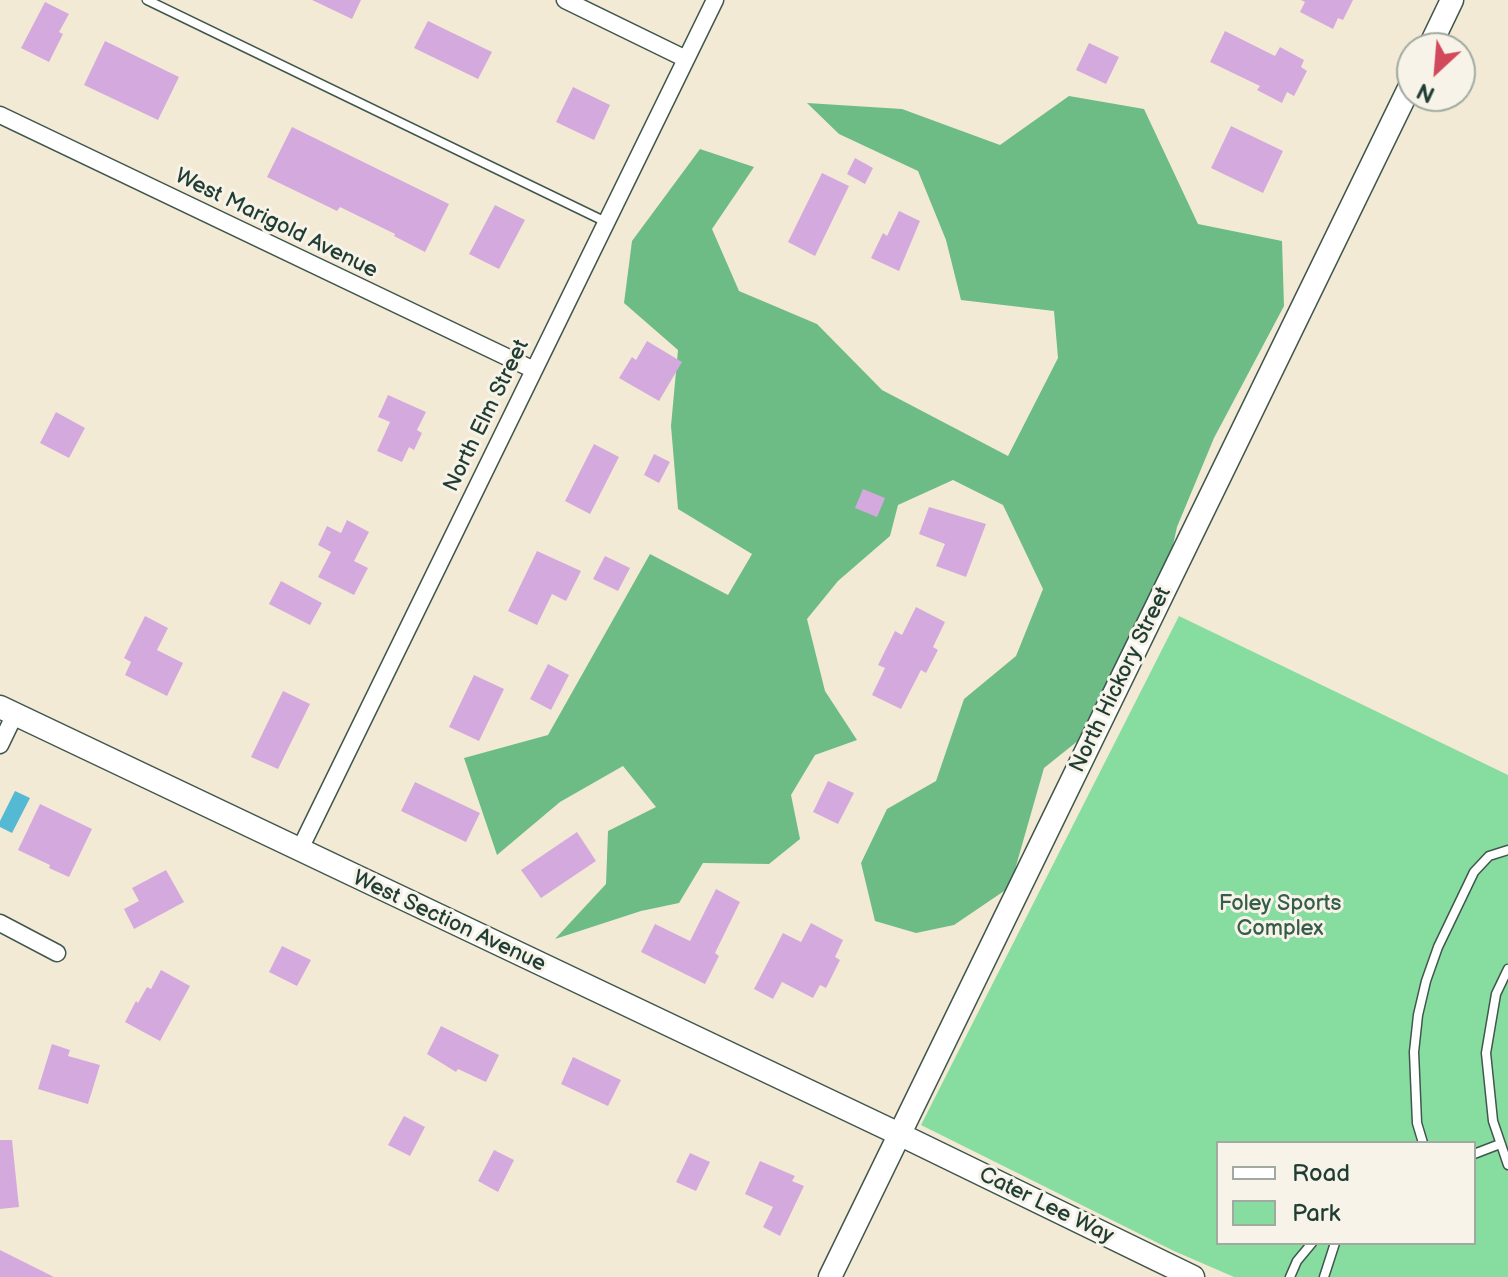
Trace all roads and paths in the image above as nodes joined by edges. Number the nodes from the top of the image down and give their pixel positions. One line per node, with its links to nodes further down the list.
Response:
1 (147, 0): 9 (lane)
2 (565, 0): 6 (street)
3 (715, 0): 6 (street, North Elm Street)
4 (1452, 0): 5 (street)
5 (1437, 32)
6 (686, 59): 9 (street, North Elm Street)
7 (1397, 112): 18 (street, North Hickory Street)
8 (0, 115): 10 (street, West Marigold Avenue)
9 (606, 222): 10 (street, North Elm Street)
10 (534, 370): 14 (street, North Elm Street)
11 (8, 711): 12 (street); 14 (street, West Section Avenue)
12 (0, 745)
13 (1508, 850): 19 (lane)
14 (299, 851): 18 (street, West Section Avenue)
15 (0, 923): 16 (street)
16 (57, 953)
17 (1508, 969): 20 (lane)
18 (899, 1134): 25 (street, North Hickory Street); 26 (street, Cater Lee Way)
19 (1422, 1141)
20 (1500, 1144): 21 (lane); 22 (lane)
21 (1476, 1153)
22 (1508, 1165)
23 (1310, 1245): 27 (lane)
24 (1334, 1245): 28 (lane)
25 (830, 1277)
26 (1193, 1277)
27 (1290, 1277)
28 (1324, 1277)

